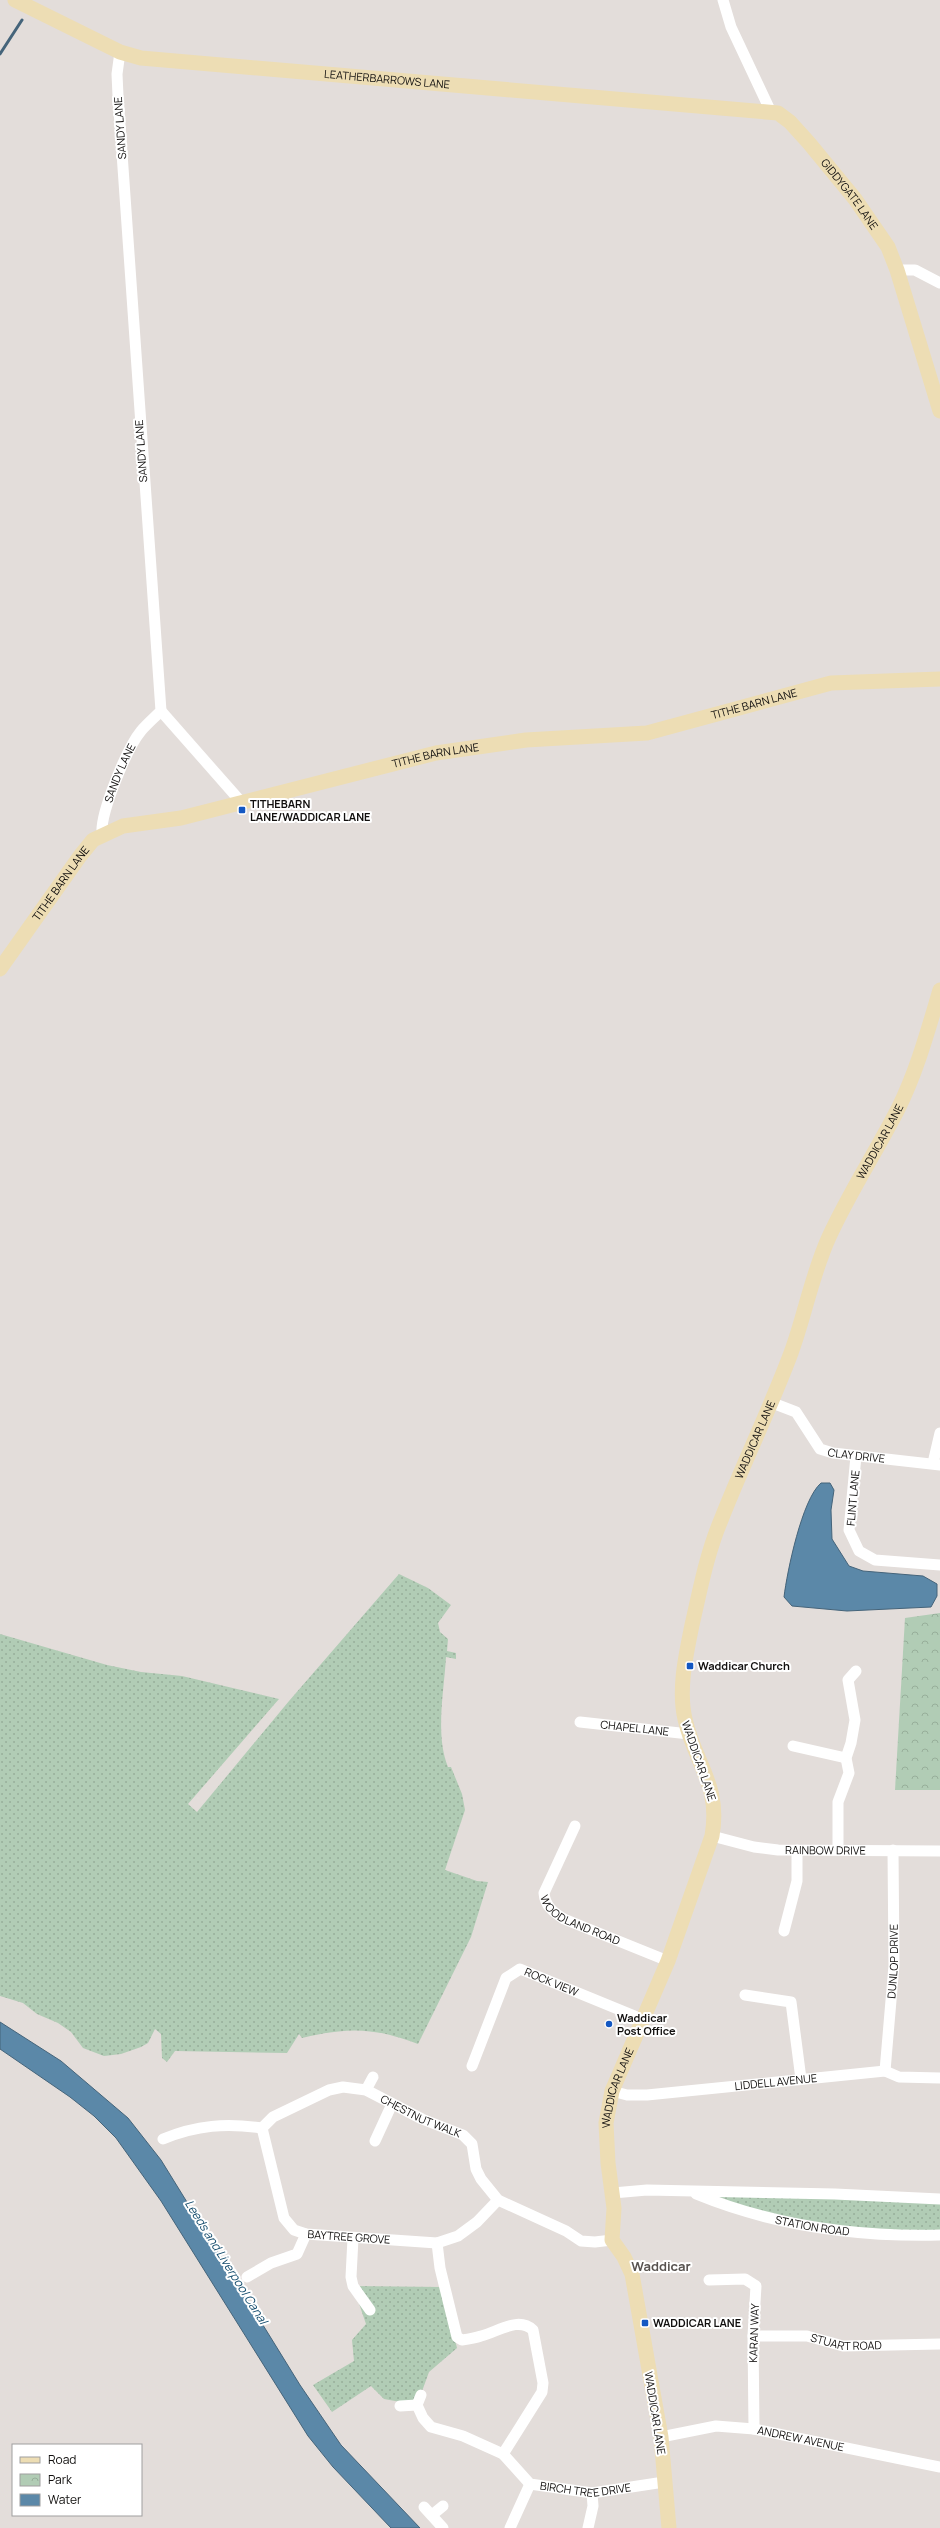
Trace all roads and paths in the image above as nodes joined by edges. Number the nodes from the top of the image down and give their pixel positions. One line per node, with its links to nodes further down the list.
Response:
1 (15, 0): 3 (street, LEATHERBARROWS LANE)
2 (723, 0): 4 (street)
3 (120, 52): 4 (street, LEATHERBARROWS LANE); 9 (street, SANDY LANE)
4 (771, 112): 5 (street, GIDDYGATE LANE)
5 (897, 270): 6 (street); 7 (street, GIDDYGATE LANE)
6 (940, 283)
7 (940, 411)
8 (940, 679): 10 (street, TITHE BARN LANE)
9 (161, 711): 10 (street); 11 (street, SANDY LANE)
10 (242, 803): 11 (street, TITHE BARN LANE)
11 (102, 834): 12 (street, TITHE BARN LANE)
12 (0, 969)
13 (940, 990): 14 (street, WADDICAR LANE)
14 (770, 1402): 16 (street, CLAY DRIVE); 21 (street, WADDICAR LANE)
15 (940, 1433): 17 (street)
16 (856, 1456): 17 (street, CLAY DRIVE); 18 (street, FLINT LANE)
17 (936, 1464)
18 (940, 1565)
19 (856, 1671): 23 (street)
20 (580, 1722): 21 (street, CHAPEL LANE)
21 (689, 1734): 25 (street, WADDICAR LANE)
22 (793, 1746): 23 (street)
23 (846, 1758): 27 (street)
24 (575, 1826): 31 (street, WOODLAND ROAD)
25 (712, 1836): 26 (street, RAINBOW DRIVE); 31 (street, WADDICAR LANE)
26 (797, 1850): 27 (street, RAINBOW DRIVE); 30 (street)
27 (838, 1850): 28 (street, RAINBOW DRIVE)
28 (893, 1850): 29 (street, RAINBOW DRIVE); 35 (street, DUNLOP DRIVE)
29 (940, 1851)
30 (784, 1931)
31 (668, 1961): 33 (street, WADDICAR LANE)
32 (745, 1995): 38 (street)
33 (642, 2019): 34 (street, ROCK VIEW); 40 (street, WADDICAR LANE)
34 (472, 2066)
35 (885, 2071): 37 (street, LIDDELL AVENUE); 38 (street, LIDDELL AVENUE)
36 (373, 2076): 39 (street)
37 (940, 2078)
38 (802, 2079): 40 (street, LIDDELL AVENUE)
39 (366, 2090): 41 (street, CHESTNUT WALK); 42 (street, CHESTNUT WALK)
40 (612, 2090): 46 (street, WADDICAR LANE)
41 (392, 2104): 44 (street); 48 (street, CHESTNUT WALK)
42 (262, 2128): 43 (street); 49 (street, BAYTREE GROVE)
43 (164, 2139)
44 (375, 2141)
45 (690, 2192): 46 (street, STATION ROAD); 47 (street, STATION ROAD); 50 (street, STATION ROAD)
46 (613, 2193): 52 (street, WADDICAR LANE)
47 (940, 2199)
48 (498, 2200): 52 (street, CHESTNUT WALK); 53 (street, BAYTREE GROVE)
49 (306, 2234): 51 (street, BAYTREE GROVE); 54 (street)
50 (940, 2235)
51 (353, 2238): 53 (street, BAYTREE GROVE); 56 (street)
52 (612, 2240): 61 (street, WADDICAR LANE)
53 (437, 2243): 62 (street)
54 (246, 2277)
55 (709, 2280): 57 (street, KARAN WAY)
56 (370, 2310)
57 (753, 2336): 58 (street, STUART ROAD); 60 (street, KARAN WAY)
58 (940, 2344)
59 (400, 2406): 62 (street, BIRCH TREE DRIVE)
60 (754, 2429): 61 (street, ANDREW AVENUE); 63 (street, ANDREW AVENUE)
61 (660, 2437): 64 (street, WADDICAR LANE)
62 (503, 2454): 65 (street, BIRCH TREE DRIVE)
63 (940, 2467)
64 (664, 2482): 66 (street, BIRCH TREE DRIVE); 71 (street, WADDICAR LANE)
65 (530, 2484): 66 (street, BIRCH TREE DRIVE); 69 (street)
66 (592, 2493): 70 (street)
67 (443, 2506): 68 (street)
68 (443, 2528)
69 (510, 2528)
70 (588, 2528)
71 (669, 2528)

